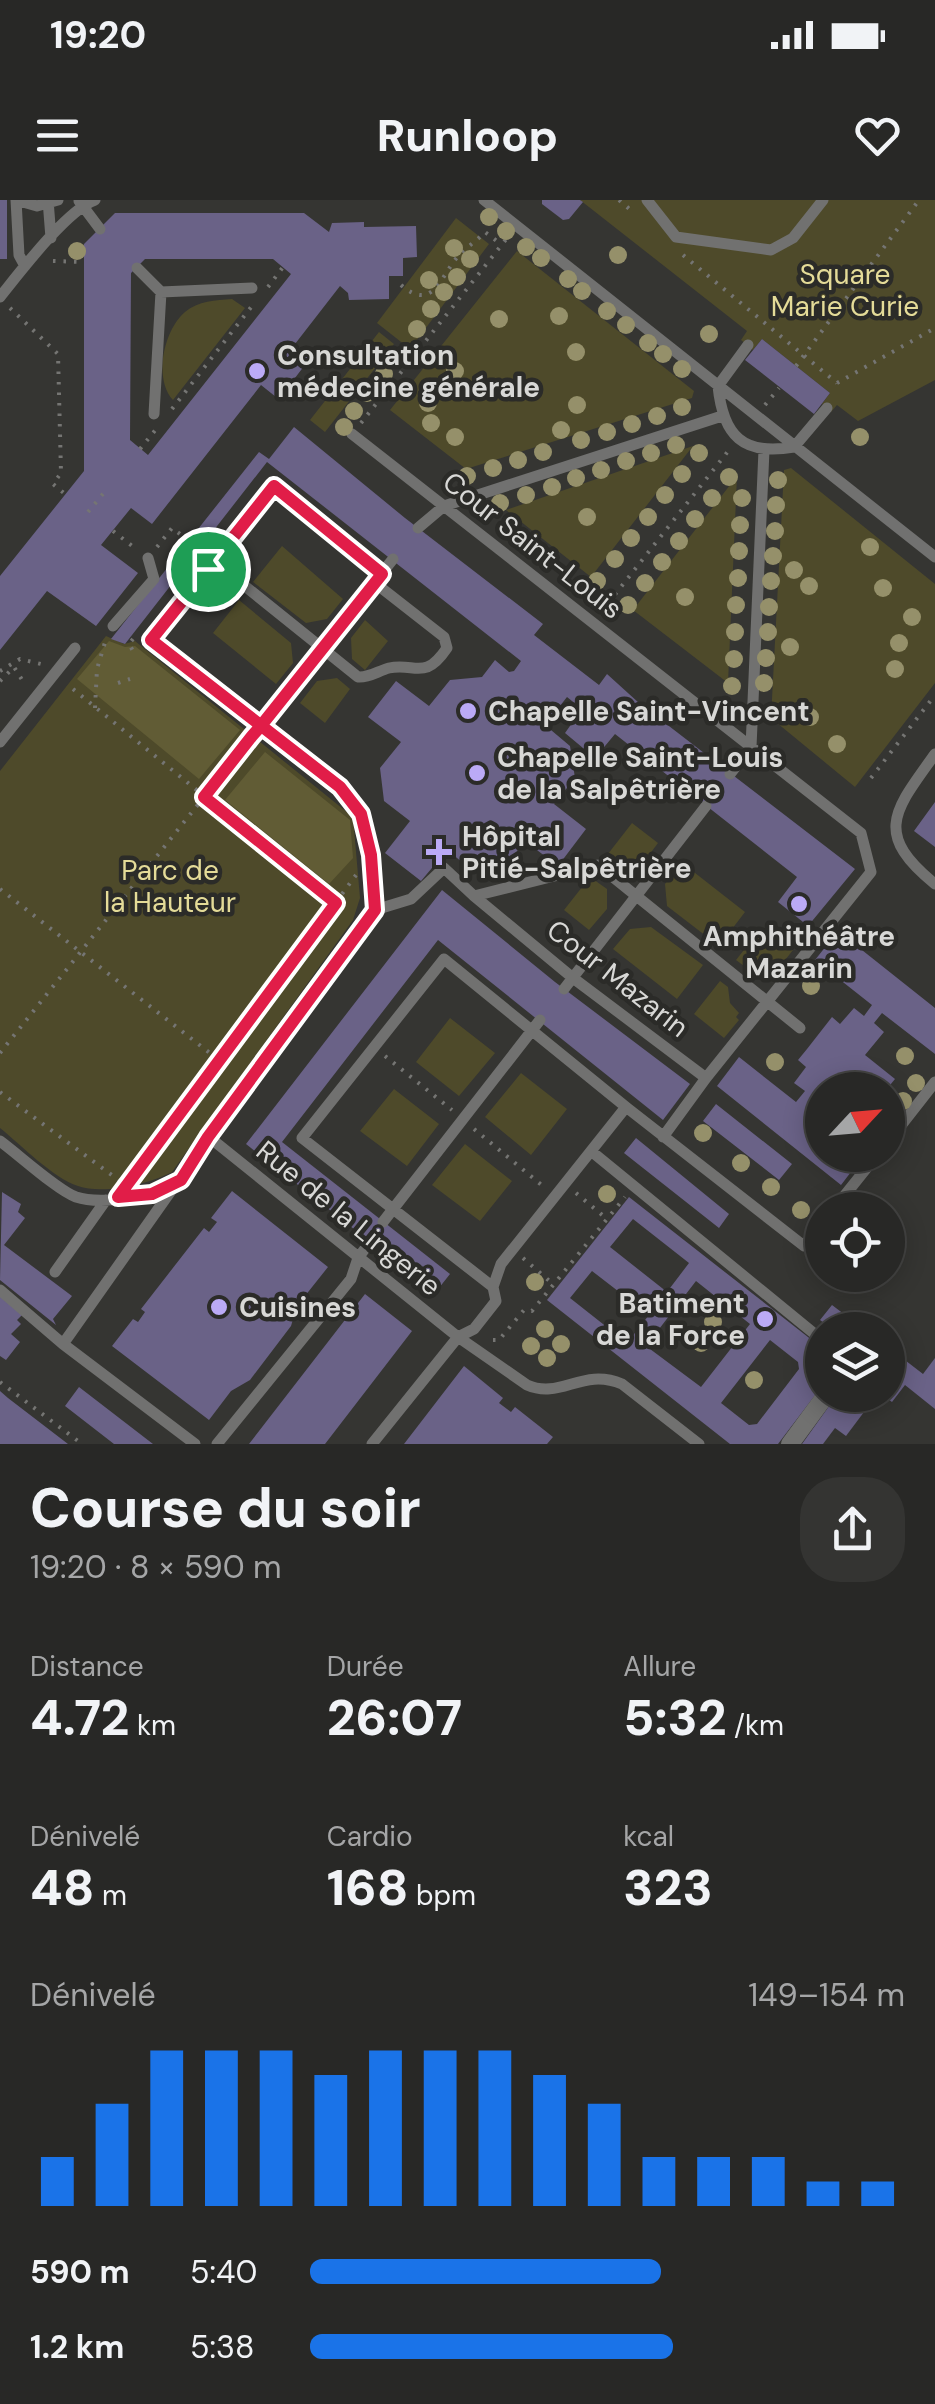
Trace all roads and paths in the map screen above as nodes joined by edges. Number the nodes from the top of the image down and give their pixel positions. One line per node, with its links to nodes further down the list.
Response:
1 (16, 200): 7 (lane); 18 (lane)
2 (484, 200): 11 (lane)
3 (619, 200): 9 (path)
4 (647, 200): 5 (lane)
5 (823, 200)
6 (919, 200): 28 (path)
7 (54, 201): 10 (lane); 13 (lane)
8 (86, 201): 10 (lane); 12 (lane)
9 (634, 212)
10 (63, 226): 13 (lane)
11 (516, 226): 14 (path); 30 (lane)
12 (100, 229)
13 (51, 238): 18 (lane)
14 (502, 245): 21 (path); 34 (path)
15 (677, 250): 28 (path)
16 (50, 260): 17 (path)
17 (84, 262)
18 (26, 266): 24 (lane)
19 (283, 267): 36 (path)
20 (137, 268): 23 (lane)
21 (401, 284)
22 (252, 288): 23 (lane)
23 (160, 292): 32 (lane)
24 (0, 298)
25 (12, 310): 40 (path)
26 (935, 328): 28 (path)
27 (748, 345): 30 (lane)
28 (804, 356): 29 (path)
29 (796, 366)
30 (718, 386): 33 (lane); 35 (lane)
31 (827, 408): 35 (lane)
32 (154, 414)
33 (722, 416): 37 (lane); 41 (lane)
34 (352, 434): 41 (lane, Cour Saint-Louis)
35 (794, 447): 37 (lane); 45 (lane)
36 (140, 449)
37 (764, 450): 68 (lane)
38 (726, 452): 50 (path)
39 (107, 489): 42 (path)
40 (66, 494)
41 (444, 506): 43 (lane); 50 (lane, Cour Saint-Louis)
42 (88, 512)
43 (418, 528)
44 (200, 550): 48 (lane)
45 (935, 556)
46 (148, 558): 51 (lane)
47 (394, 560): 49 (lane)
48 (214, 561): 49 (lane); 55 (lane); 66 (lane)
49 (379, 578): 55 (lane); 55 (lane)
50 (593, 623): 68 (lane, Cour Saint-Louis)
51 (112, 626)
52 (133, 639): 56 (path)
53 (103, 644): 65 (path)
54 (75, 648): 67 (lane)
55 (322, 650): 66 (lane)
56 (133, 651)
57 (14, 667): 61 (path)
58 (47, 668): 59 (path)
59 (0, 670)
60 (130, 679): 62 (path)
61 (0, 680)
62 (118, 683)
63 (72, 689): 65 (path)
64 (935, 695): 71 (path)
65 (95, 708): 72 (path)
66 (260, 727): 72 (path); 74 (lane)
67 (0, 742)
68 (751, 747): 70 (lane); 84 (lane, Cour Saint-Louis)
69 (935, 754): 75 (lane)
70 (730, 774)
71 (871, 778)
72 (204, 797): 79 (path); 81 (path)
73 (706, 806): 78 (lane)
74 (371, 855): 79 (path); 80 (lane)
75 (935, 884)
76 (0, 889): 81 (path)
77 (474, 896): 78 (lane, Cour Mazarin); 80 (lane); 82 (lane, Cour Mazarin)
78 (637, 896): 82 (lane); 84 (lane, Cour Mazarin)
79 (336, 903): 88 (path)
80 (375, 910): 94 (lane)
81 (80, 952): 87 (path); 88 (path)
82 (574, 978): 83 (lane); 89 (lane, Cour Mazarin)
83 (564, 989)
84 (768, 1000): 86 (lane, Cour Mazarin); 89 (lane)
85 (536, 1025): 92 (lane); 104 (lane); 104 (lane)
86 (800, 1028)
87 (0, 1053)
88 (220, 1061): 91 (path)
89 (706, 1078): 95 (lane)
90 (935, 1082): 93 (lane)
91 (0, 1092)
92 (626, 1107): 95 (lane); 97 (lane)
93 (905, 1120)
94 (208, 1137): 99 (lane); 110 (lane, Rue de la Lingerie)
95 (663, 1137): 108 (lane)
96 (0, 1141): 102 (lane)
97 (592, 1151): 100 (lane); 115 (lane)
98 (863, 1172): 101 (lane)
99 (181, 1180): 102 (lane); 117 (lane)
100 (566, 1184): 105 (path); 109 (lane)
101 (847, 1192)
102 (106, 1200): 111 (lane)
103 (622, 1201): 105 (path)
104 (393, 1208): 106 (lane); 113 (lane)
105 (607, 1219): 112 (path)
106 (383, 1222)
107 (370, 1242): 110 (lane)
108 (805, 1245)
109 (513, 1250): 112 (path); 113 (lane)
110 (358, 1258): 116 (lane, Rue de la Lingerie); 122 (lane)
111 (54, 1272)
112 (554, 1284): 116 (path)
113 (494, 1287): 116 (lane)
114 (0, 1290): 117 (lane)
115 (805, 1326)
116 (458, 1337): 123 (lane); 124 (lane, Rue de la Lingerie)
117 (63, 1344): 121 (lane)
118 (0, 1382): 120 (path)
119 (814, 1412): 125 (street)
120 (82, 1444)
121 (195, 1444)
122 (216, 1444)
123 (372, 1444)
124 (699, 1444)
125 (790, 1444)

